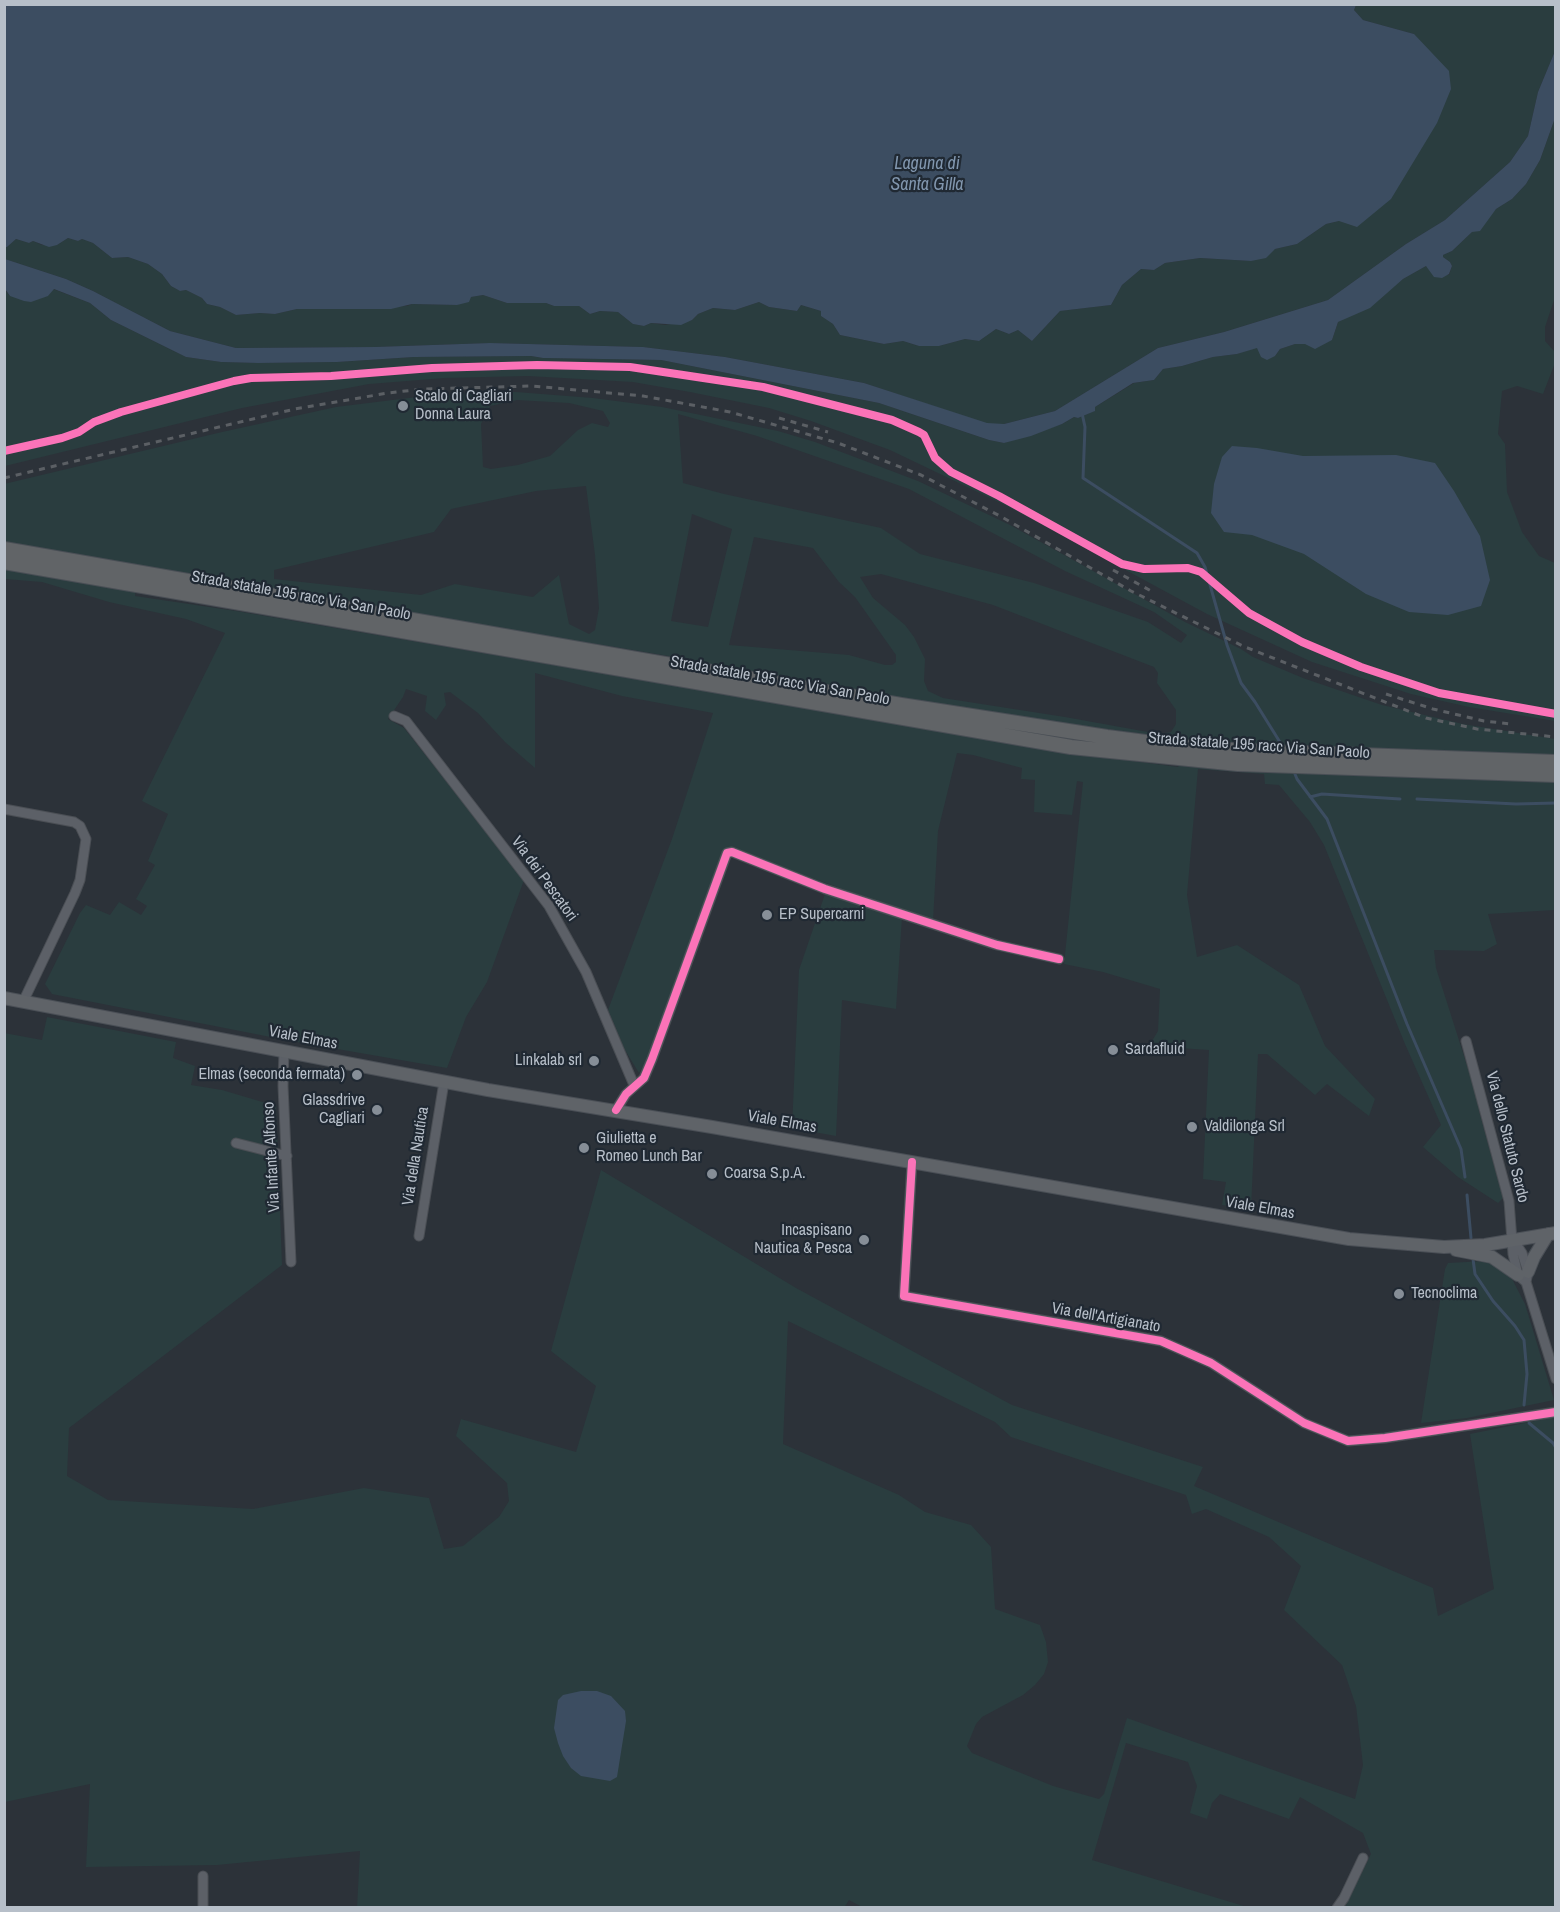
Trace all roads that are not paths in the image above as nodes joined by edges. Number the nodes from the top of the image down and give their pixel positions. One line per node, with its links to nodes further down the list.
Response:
1 (4, 549): 3 (highway, Strada statale 195 racc Via San Paolo)
2 (4, 562): 3 (highway, Strada statale 195 racc Via San Paolo)
3 (137, 578): 6 (highway, Strada statale 195 racc Via San Paolo)
4 (394, 716): 15 (street, Via dei Pescatori)
5 (1556, 762): 6 (highway, Strada statale 195 racc Via San Paolo)
6 (1511, 767): 7 (highway, Strada statale 195 racc Via San Paolo)
7 (1556, 775)
8 (4, 809): 11 (street)
9 (1059, 959): 15 (street)
10 (4, 998): 11 (main road, Viale Elmas)
11 (23, 1002): 13 (main road, Viale Elmas)
12 (1466, 1041): 22 (street, Via dello Statuto Sardo)
13 (284, 1051): 14 (main road, Viale Elmas); 18 (street, Via Infante Alfonso)
14 (444, 1082): 16 (main road, Viale Elmas); 21 (street, Via della Nautica)
15 (634, 1084): 16 (street)
16 (616, 1110): 19 (main road, Viale Elmas)
17 (236, 1143): 18 (street)
18 (287, 1156): 24 (street, Via Infante Alfonso)
19 (912, 1162): 23 (main road, Viale Elmas); 27 (street, Via dell'Artigianato)
20 (1552, 1234): 22 (main road, Viale Elmas); 25 (main road)
21 (419, 1236)
22 (1514, 1241): 23 (main road, Viale Elmas); 25 (street, Via dello Statuto Sardo)
23 (1443, 1247): 25 (main road)
24 (291, 1262)
25 (1524, 1276): 26 (street, Via dello Statuto Sardo)
26 (1556, 1379)
27 (1556, 1412)
28 (1363, 1858): 31 (street)
29 (203, 1876): 30 (street)
30 (203, 1908)
31 (1338, 1908)

